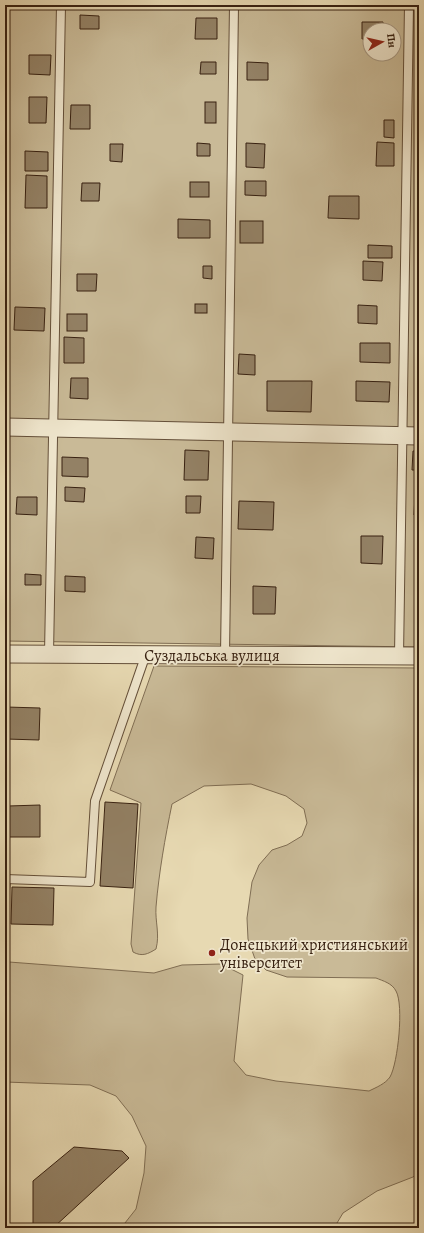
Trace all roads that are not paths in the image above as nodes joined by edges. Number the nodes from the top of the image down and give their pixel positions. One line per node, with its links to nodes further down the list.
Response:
1 (61, 5): 5 (lane)
2 (234, 5): 6 (lane)
3 (409, 5): 7 (lane)
4 (5, 427): 5 (street)
5 (54, 428): 6 (street); 10 (lane)
6 (228, 432): 7 (street); 12 (lane)
7 (402, 436): 8 (street); 13 (lane)
8 (419, 436)
9 (5, 654): 10 (street, Суздальська вулиця)
10 (49, 654): 11 (street, Суздальська вулиця)
11 (146, 654): 12 (street, Суздальська вулиця); 15 (lane)
12 (225, 655): 13 (street, Суздальська вулиця)
13 (399, 656): 14 (street, Суздальська вулиця)
14 (419, 656)
15 (5, 879): 16 (lane)
16 (5, 890)

